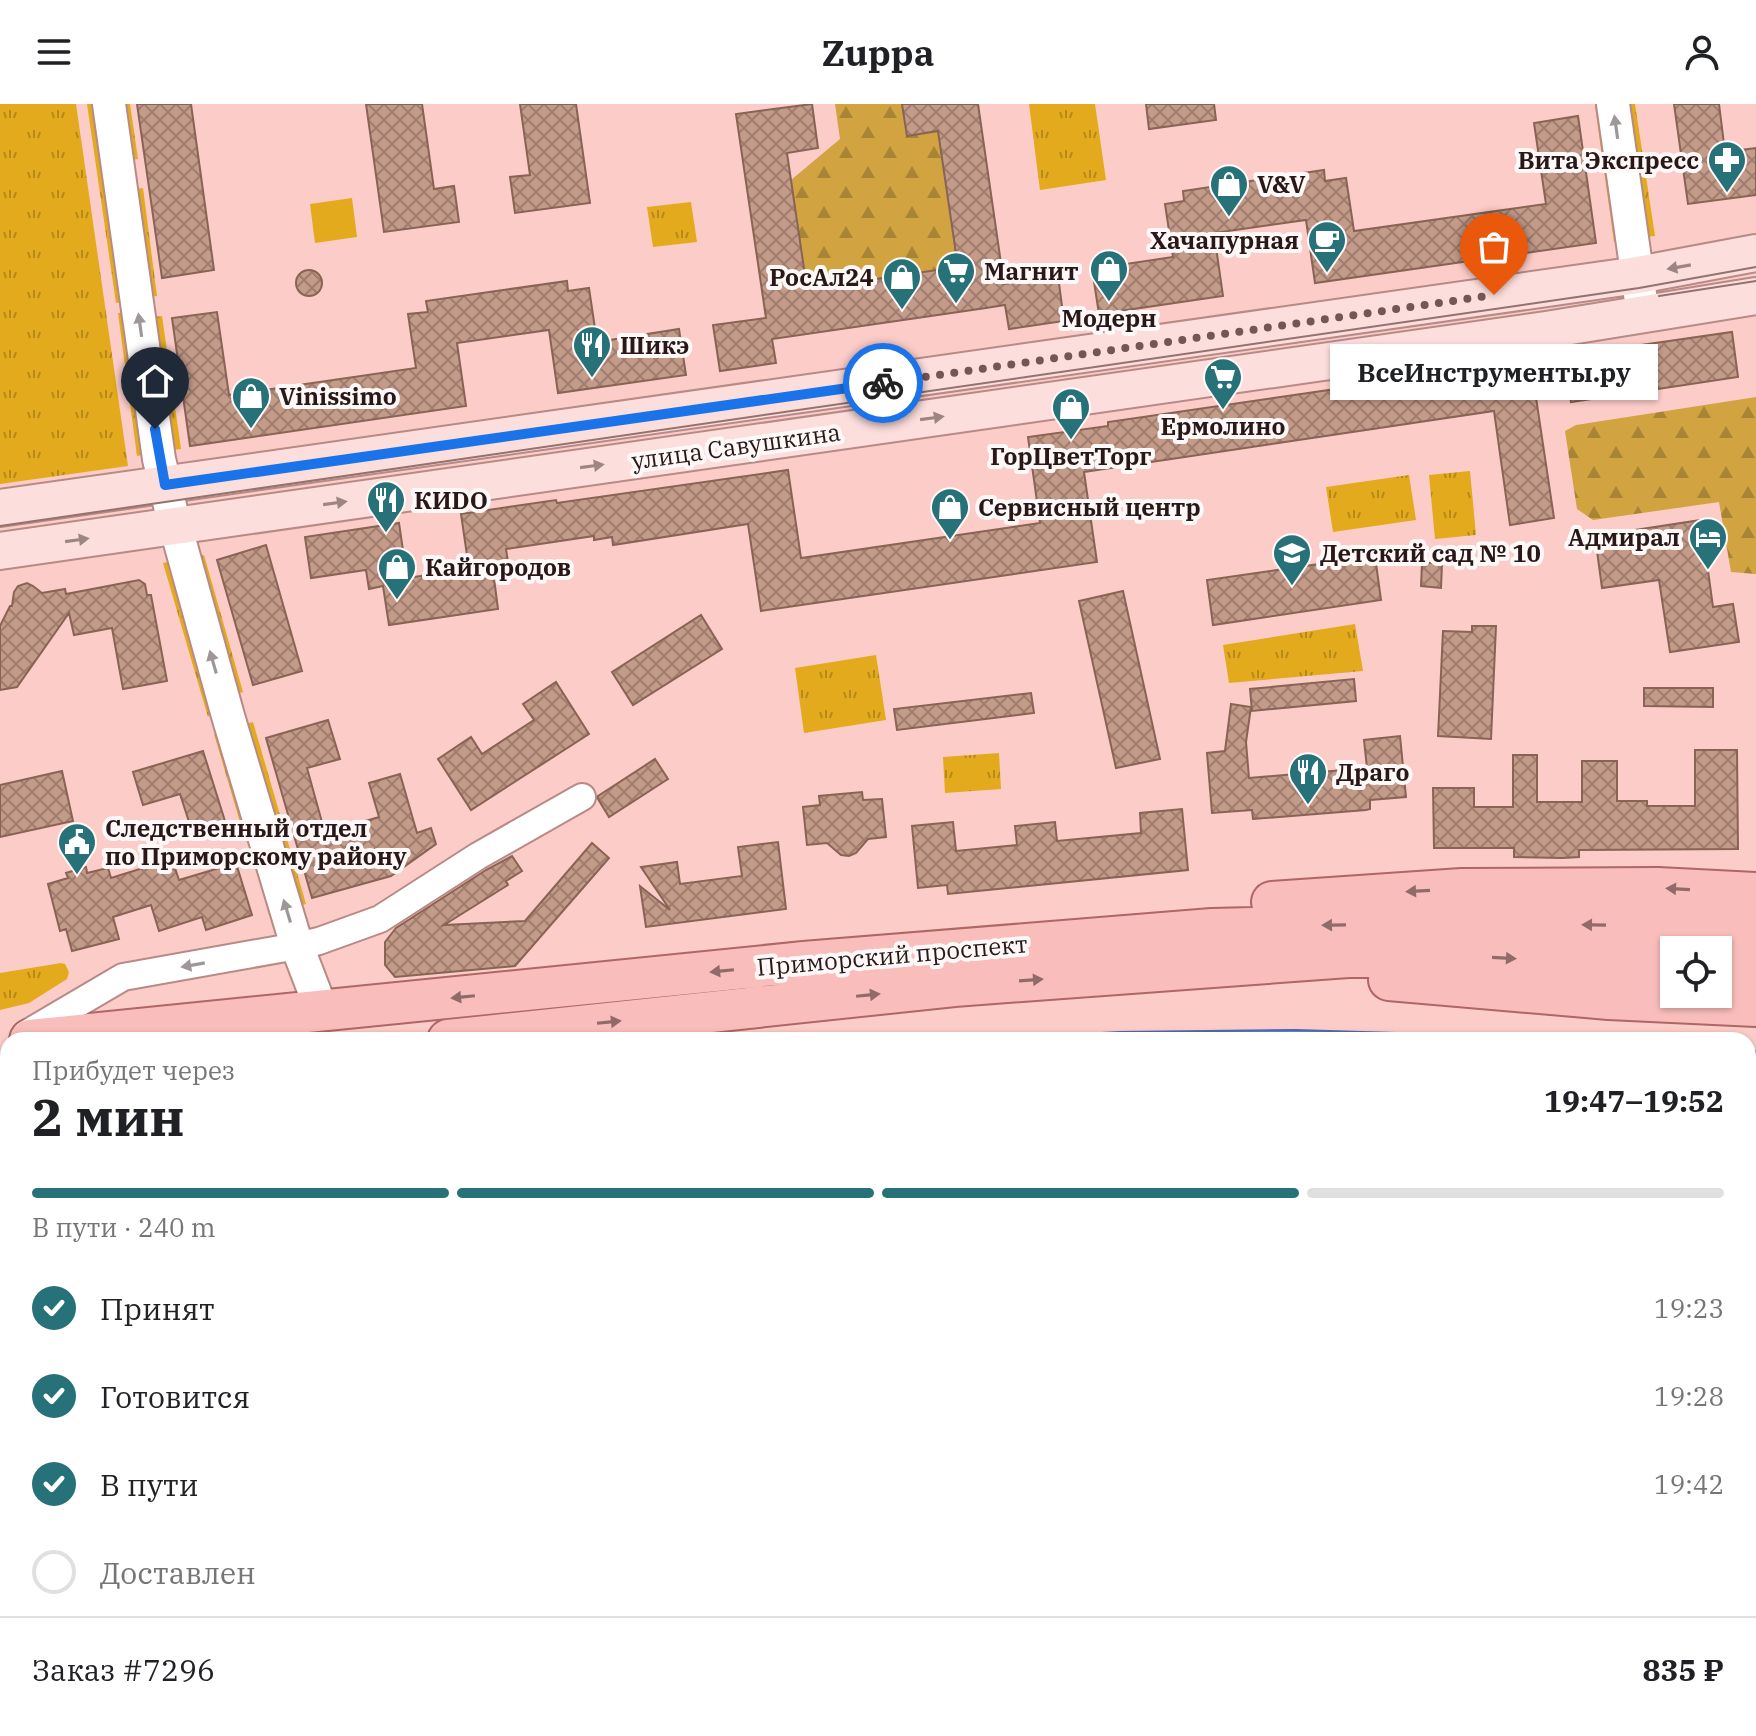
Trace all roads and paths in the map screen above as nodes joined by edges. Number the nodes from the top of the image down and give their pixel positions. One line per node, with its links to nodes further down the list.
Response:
1 (109, 104): 7 (street, one-way to 1)
2 (1613, 104): 4 (street, one-way to 2)
3 (1756, 253): 4 (main road, улица Савушкина, one-way to 4)
4 (1638, 275): 6 (street); 7 (main road, улица Савушкина)
5 (1756, 296): 6 (main road, улица Савушкина)
6 (1643, 315): 9 (main road, улица Савушкина, one-way to 6)
7 (165, 485): 8 (main road, улица Савушкина); 9 (street)
8 (0, 508)
9 (175, 526): 10 (main road, улица Савушкина, one-way to 9); 14 (street, one-way to 9)
10 (0, 551)
11 (582, 797): 14 (street)
12 (1756, 893): 15 (main road, one-way to 15)
13 (1756, 933): 15 (main road, Приморский проспект, one-way to 15)
14 (297, 946): 21 (street); 22 (street, one-way to 22)
15 (995, 946): 21 (main road, Приморский проспект, one-way to 21)
16 (1231, 965): 17 (main road, Приморский проспект, one-way to 17); 20 (main road); 24 (main road, Приморский проспект, one-way to 16)
17 (1660, 966)
18 (1732, 971): 19 (main road)
19 (1756, 972)
20 (1756, 1006)
21 (322, 1011): 23 (main road, Приморский проспект)
22 (30, 1032)
23 (111, 1032)
24 (523, 1032)

